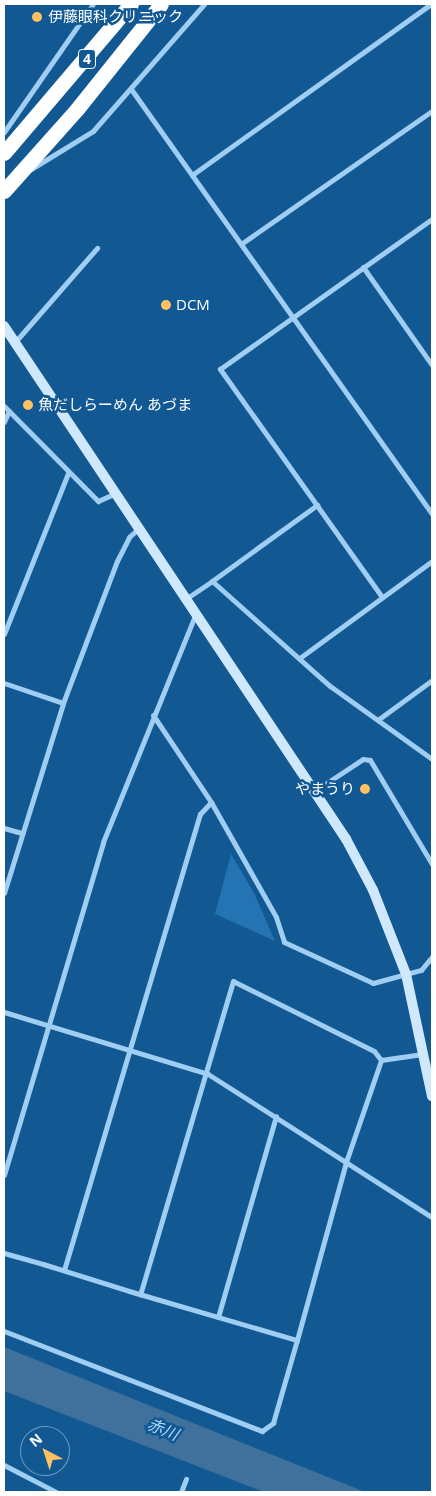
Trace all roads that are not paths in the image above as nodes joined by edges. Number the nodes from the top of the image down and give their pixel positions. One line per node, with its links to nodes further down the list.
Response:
1 (93, 4): 8 (street)
2 (131, 4): 9 (highway, 4)
3 (160, 4): 10 (highway, 4)
4 (204, 4): 6 (street)
5 (431, 4): 11 (street)
6 (131, 89): 10 (street); 11 (street)
7 (432, 111): 14 (street)
8 (4, 132)
9 (4, 153)
10 (21, 174): 12 (highway, 4)
11 (192, 175): 14 (street)
12 (4, 191)
13 (432, 219): 16 (street)
14 (241, 244): 17 (street)
15 (97, 248): 19 (street)
16 (363, 267): 17 (street); 20 (street)
17 (292, 318): 26 (street); 27 (street)
18 (4, 326): 19 (street)
19 (15, 342): 25 (street)
20 (432, 366)
21 (4, 406): 22 (street)
22 (9, 411): 23 (street); 24 (street)
23 (4, 422)
24 (68, 473): 25 (street); 34 (street)
25 (116, 493): 28 (street)
26 (317, 506): 30 (street); 32 (street)
27 (432, 514)
28 (139, 528): 31 (street); 38 (street)
29 (432, 562): 32 (street)
30 (212, 581): 31 (street); 35 (street)
31 (187, 598): 33 (street)
32 (382, 598): 35 (street)
33 (196, 612): 39 (street); 42 (street)
34 (4, 634)
35 (301, 657): 40 (street)
36 (432, 680): 40 (street)
37 (4, 683): 38 (street)
38 (64, 703): 45 (street)
39 (153, 715): 43 (street); 51 (street)
40 (379, 719): 41 (street)
41 (432, 759)
42 (316, 790): 46 (street); 49 (street)
43 (211, 802): 49 (street); 52 (street)
44 (4, 828): 45 (street)
45 (22, 833): 47 (street)
46 (432, 864)
47 (4, 893)
48 (432, 957): 49 (street)
49 (406, 974): 53 (street)
50 (4, 1012): 51 (street)
51 (49, 1026): 52 (street); 59 (street)
52 (126, 1050): 55 (street); 62 (street)
53 (426, 1054): 54 (street); 56 (street)
54 (381, 1060): 55 (street); 58 (street)
55 (208, 1074): 57 (street); 63 (street)
56 (432, 1096)
57 (276, 1116): 58 (street); 64 (street)
58 (347, 1159): 60 (street); 66 (street)
59 (4, 1175)
60 (432, 1216)
61 (4, 1253): 62 (street)
62 (64, 1270): 63 (street)
63 (140, 1294): 64 (street)
64 (218, 1317): 66 (street)
65 (4, 1331): 66 (street)
66 (297, 1340)
67 (4, 1465): 69 (street)
68 (186, 1479): 70 (street)
69 (56, 1492)
70 (181, 1492)

